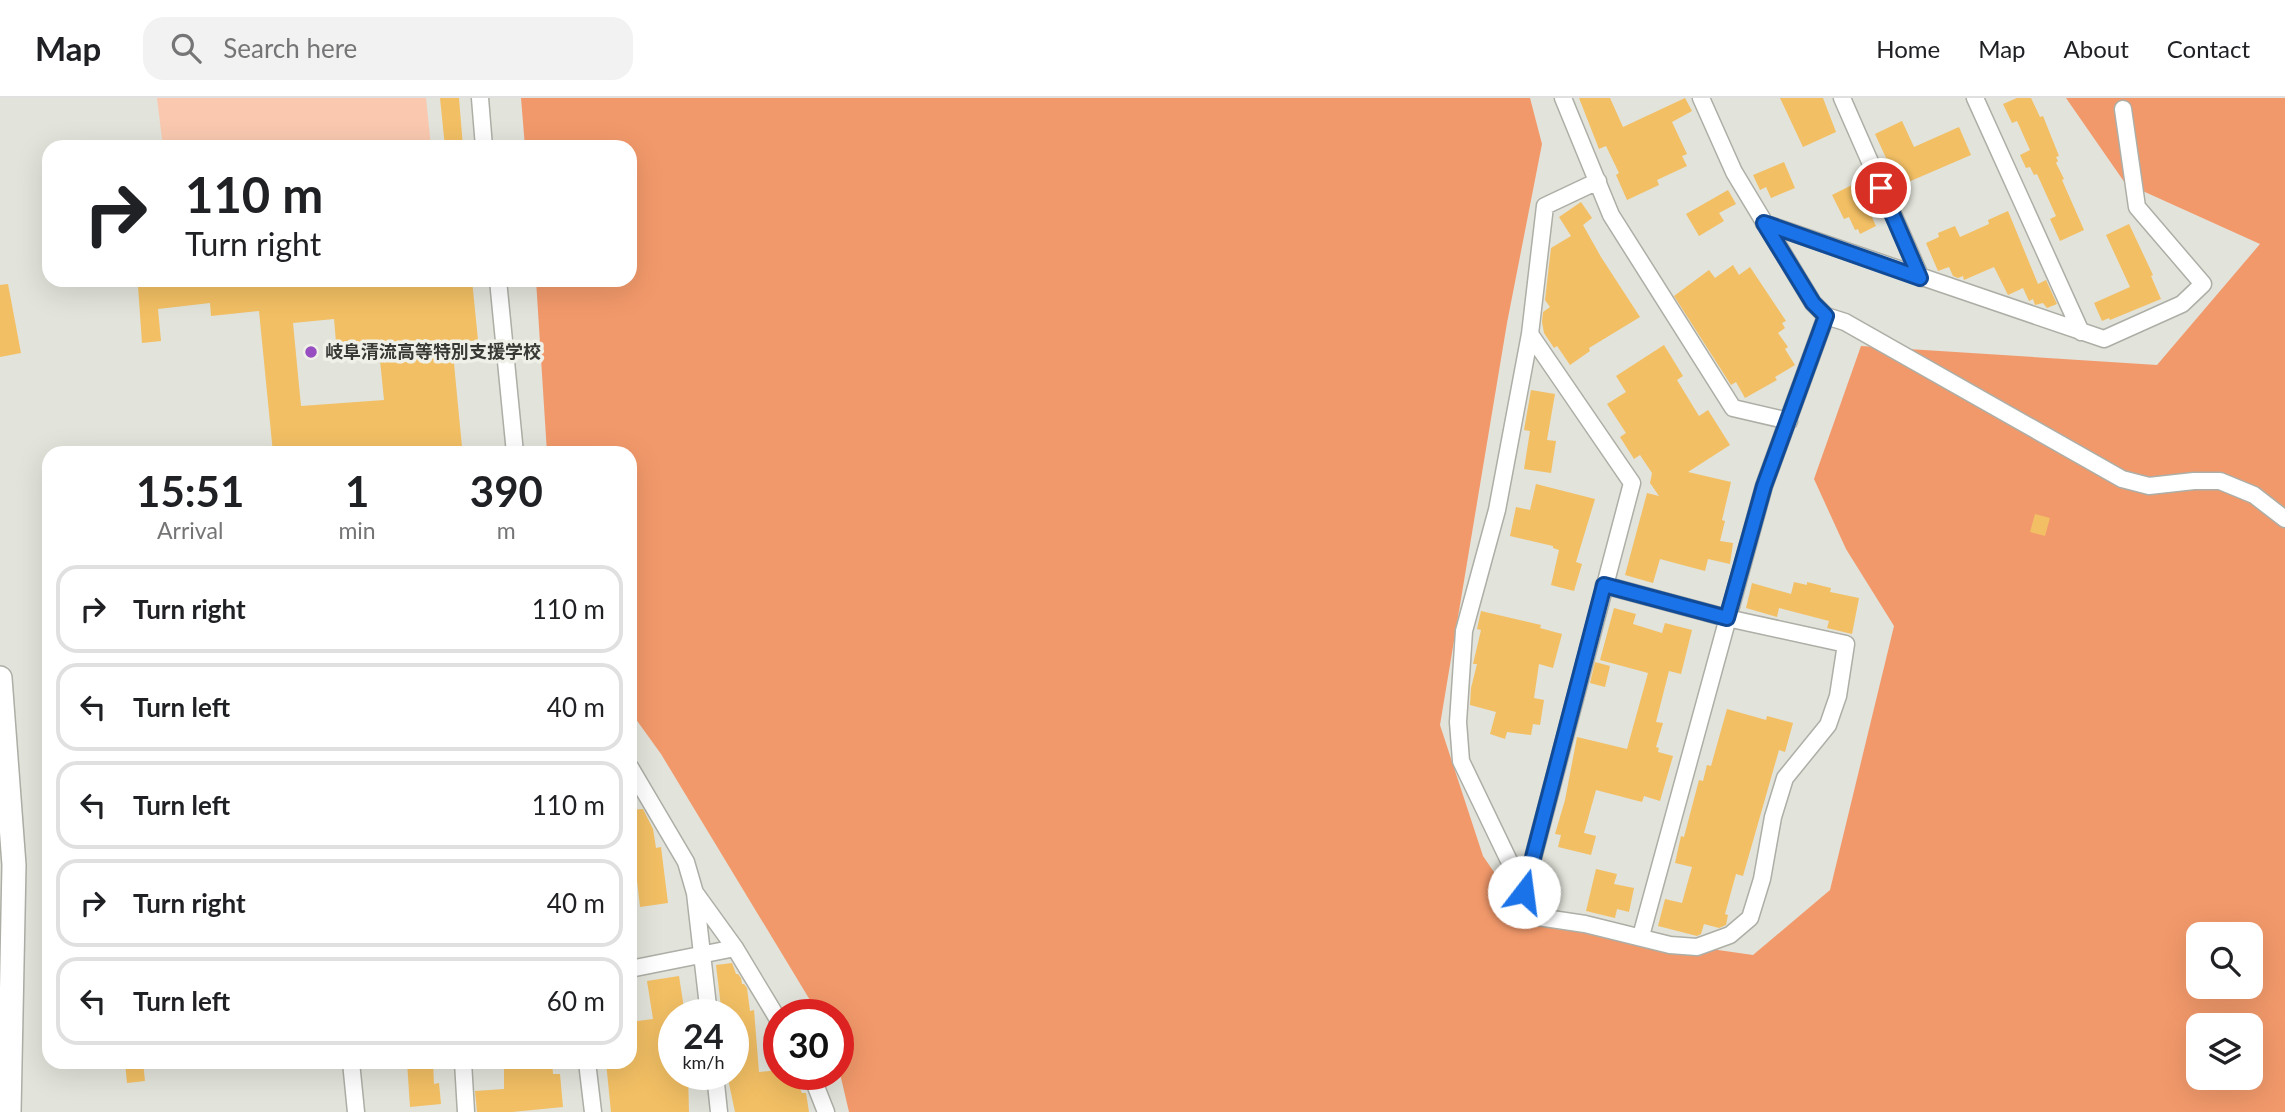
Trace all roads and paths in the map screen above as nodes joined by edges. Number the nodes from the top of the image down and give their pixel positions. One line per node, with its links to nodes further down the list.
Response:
1 (480, 98): 7 (street)
2 (1563, 98): 8 (street)
3 (1701, 98): 9 (street)
4 (1842, 98): 10 (street)
5 (1975, 98): 13 (street)
6 (2123, 109): 13 (street)
7 (483, 140)
8 (1598, 181): 14 (street); 15 (street)
9 (1764, 223): 10 (street); 12 (street)
10 (1920, 278): 13 (street)
11 (499, 287): 16 (street)
12 (1826, 316): 15 (street); 17 (street)
13 (2081, 332)
14 (1530, 334): 18 (street); 22 (street)
15 (1788, 421): 19 (street)
16 (515, 446)
17 (2285, 519)
18 (1604, 585): 19 (street); 22 (street)
19 (1727, 618): 24 (street); 24 (street)
20 (0, 678): 30 (street)
21 (637, 779): 23 (street)
22 (1524, 892): 24 (street)
23 (695, 893): 25 (street); 26 (street)
24 (1641, 936)
25 (735, 948): 26 (street); 29 (street)
26 (702, 954): 27 (street); 28 (street)
27 (637, 968)
28 (707, 999)
29 (766, 999)
30 (6, 1026): 36 (street)
31 (352, 1069): 37 (street)
32 (463, 1069): 38 (street)
33 (588, 1069): 39 (street)
34 (717, 1090): 40 (street)
35 (817, 1090): 41 (street)
36 (9, 1112)
37 (356, 1112)
38 (466, 1112)
39 (593, 1112)
40 (719, 1112)
41 (826, 1112)

